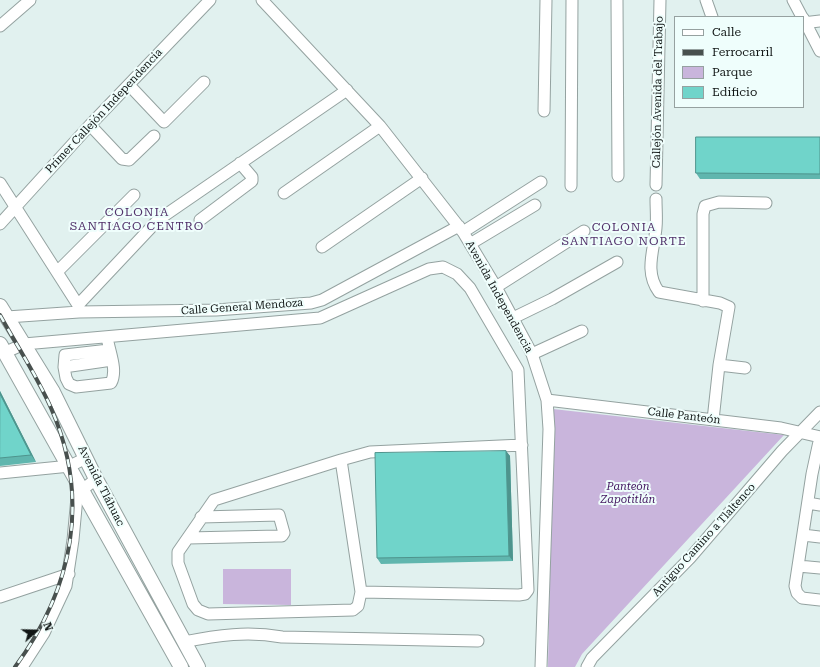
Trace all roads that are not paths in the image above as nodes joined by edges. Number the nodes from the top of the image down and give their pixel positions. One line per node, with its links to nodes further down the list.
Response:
1 (30, 0): 15 (street)
2 (210, 0): 18 (street, Primer Callejón Independencia)
3 (262, 0): 19 (street, Avenida Independencia)
4 (546, 0): 20 (street)
5 (572, 0): 30 (street)
6 (617, 0): 25 (street)
7 (660, 0): 29 (street, Callejón Avenida del Trabajo)
8 (706, 0): 10 (street)
9 (793, 0): 11 (street)
10 (712, 16)
11 (801, 16)
12 (804, 20): 13 (street)
13 (820, 21)
14 (804, 22): 16 (street)
15 (0, 26)
16 (820, 51)
17 (204, 82): 18 (street)
18 (129, 85): 21 (street, Primer Callejón Independencia)
19 (347, 90): 22 (street, Avenida Independencia); 24 (street)
20 (544, 111)
21 (90, 125): 23 (street); 35 (street, Primer Callejón Independencia)
22 (380, 126): 26 (street, Avenida Independencia); 31 (street)
23 (154, 136)
24 (240, 163): 37 (street); 47 (street)
25 (618, 176)
26 (422, 178): 39 (street, Avenida Independencia); 42 (street)
27 (541, 182): 39 (street, Calle General Mendoza)
28 (0, 183): 35 (street)
29 (656, 185)
30 (571, 186)
31 (284, 193)
32 (134, 195): 44 (street)
33 (656, 199): 46 (street)
34 (766, 203): 46 (street)
35 (16, 205): 38 (street, Primer Callejón Independencia); 44 (street)
36 (535, 205): 41 (street)
37 (200, 220)
38 (0, 224)
39 (461, 229): 41 (street, Avenida Independencia); 47 (street, Calle General Mendoza)
40 (584, 231): 45 (street)
41 (470, 244): 45 (street, Avenida Independencia)
42 (322, 247)
43 (617, 262): 49 (street)
44 (57, 272): 47 (street)
45 (496, 288): 49 (street, Avenida Independencia)
46 (703, 301): 56 (street)
47 (78, 308): 48 (street, Calle General Mendoza)
48 (3, 311): 52 (main road, Avenida Tláhuac)
49 (514, 318): 54 (street, Avenida Independencia)
50 (582, 331): 54 (street)
51 (107, 337): 52 (street); 55 (street); 63 (street)
52 (24, 344): 53 (street); 64 (main road, Avenida Tláhuac)
53 (3, 348): 66 (main road, Avenida Tláhuac)
54 (532, 354): 58 (street, Avenida Independencia)
55 (110, 355): 55 (street)
56 (719, 364): 57 (street); 60 (street)
57 (745, 368)
58 (547, 400): 60 (street, Calle Panteón); 90 (street, Avenida Independencia)
59 (820, 412): 61 (street, Antiguo Camino a Tlaltenco)
60 (713, 420): 61 (street, Calle Panteón)
61 (802, 432): 62 (street, Calle Panteón); 91 (street, Antiguo Camino a Tlaltenco)
62 (820, 437): 68 (street)
63 (522, 445): 65 (street); 80 (street)
64 (86, 458): 66 (street); 69 (main road, Avenida Tláhuac)
65 (341, 460): 73 (street); 80 (street)
66 (70, 466): 67 (street); 70 (main road, Avenida Tláhuac)
67 (0, 473)
68 (816, 475): 71 (street)
69 (96, 479): 70 (street); 83 (main road, Avenida Tláhuac)
70 (82, 490): 79 (street); 84 (main road, Avenida Tláhuac)
71 (808, 503): 72 (street); 74 (street)
72 (820, 505)
73 (202, 517): 76 (street); 76 (street)
74 (803, 536): 75 (street); 77 (street)
75 (820, 537)
76 (188, 538): 80 (street)
77 (798, 566): 78 (street); 82 (street)
78 (820, 568)
79 (69, 574): 81 (street); 87 (street)
80 (361, 592)
81 (0, 597)
82 (820, 600)
83 (169, 615): 84 (main road); 86 (main road, Avenida Tláhuac)
84 (155, 622): 88 (main road, Avenida Tláhuac)
85 (478, 641): 86 (street)
86 (184, 642): 89 (main road, Avenida Tláhuac)
87 (22, 667)
88 (181, 667)
89 (198, 667)
90 (541, 667)
91 (587, 667)

